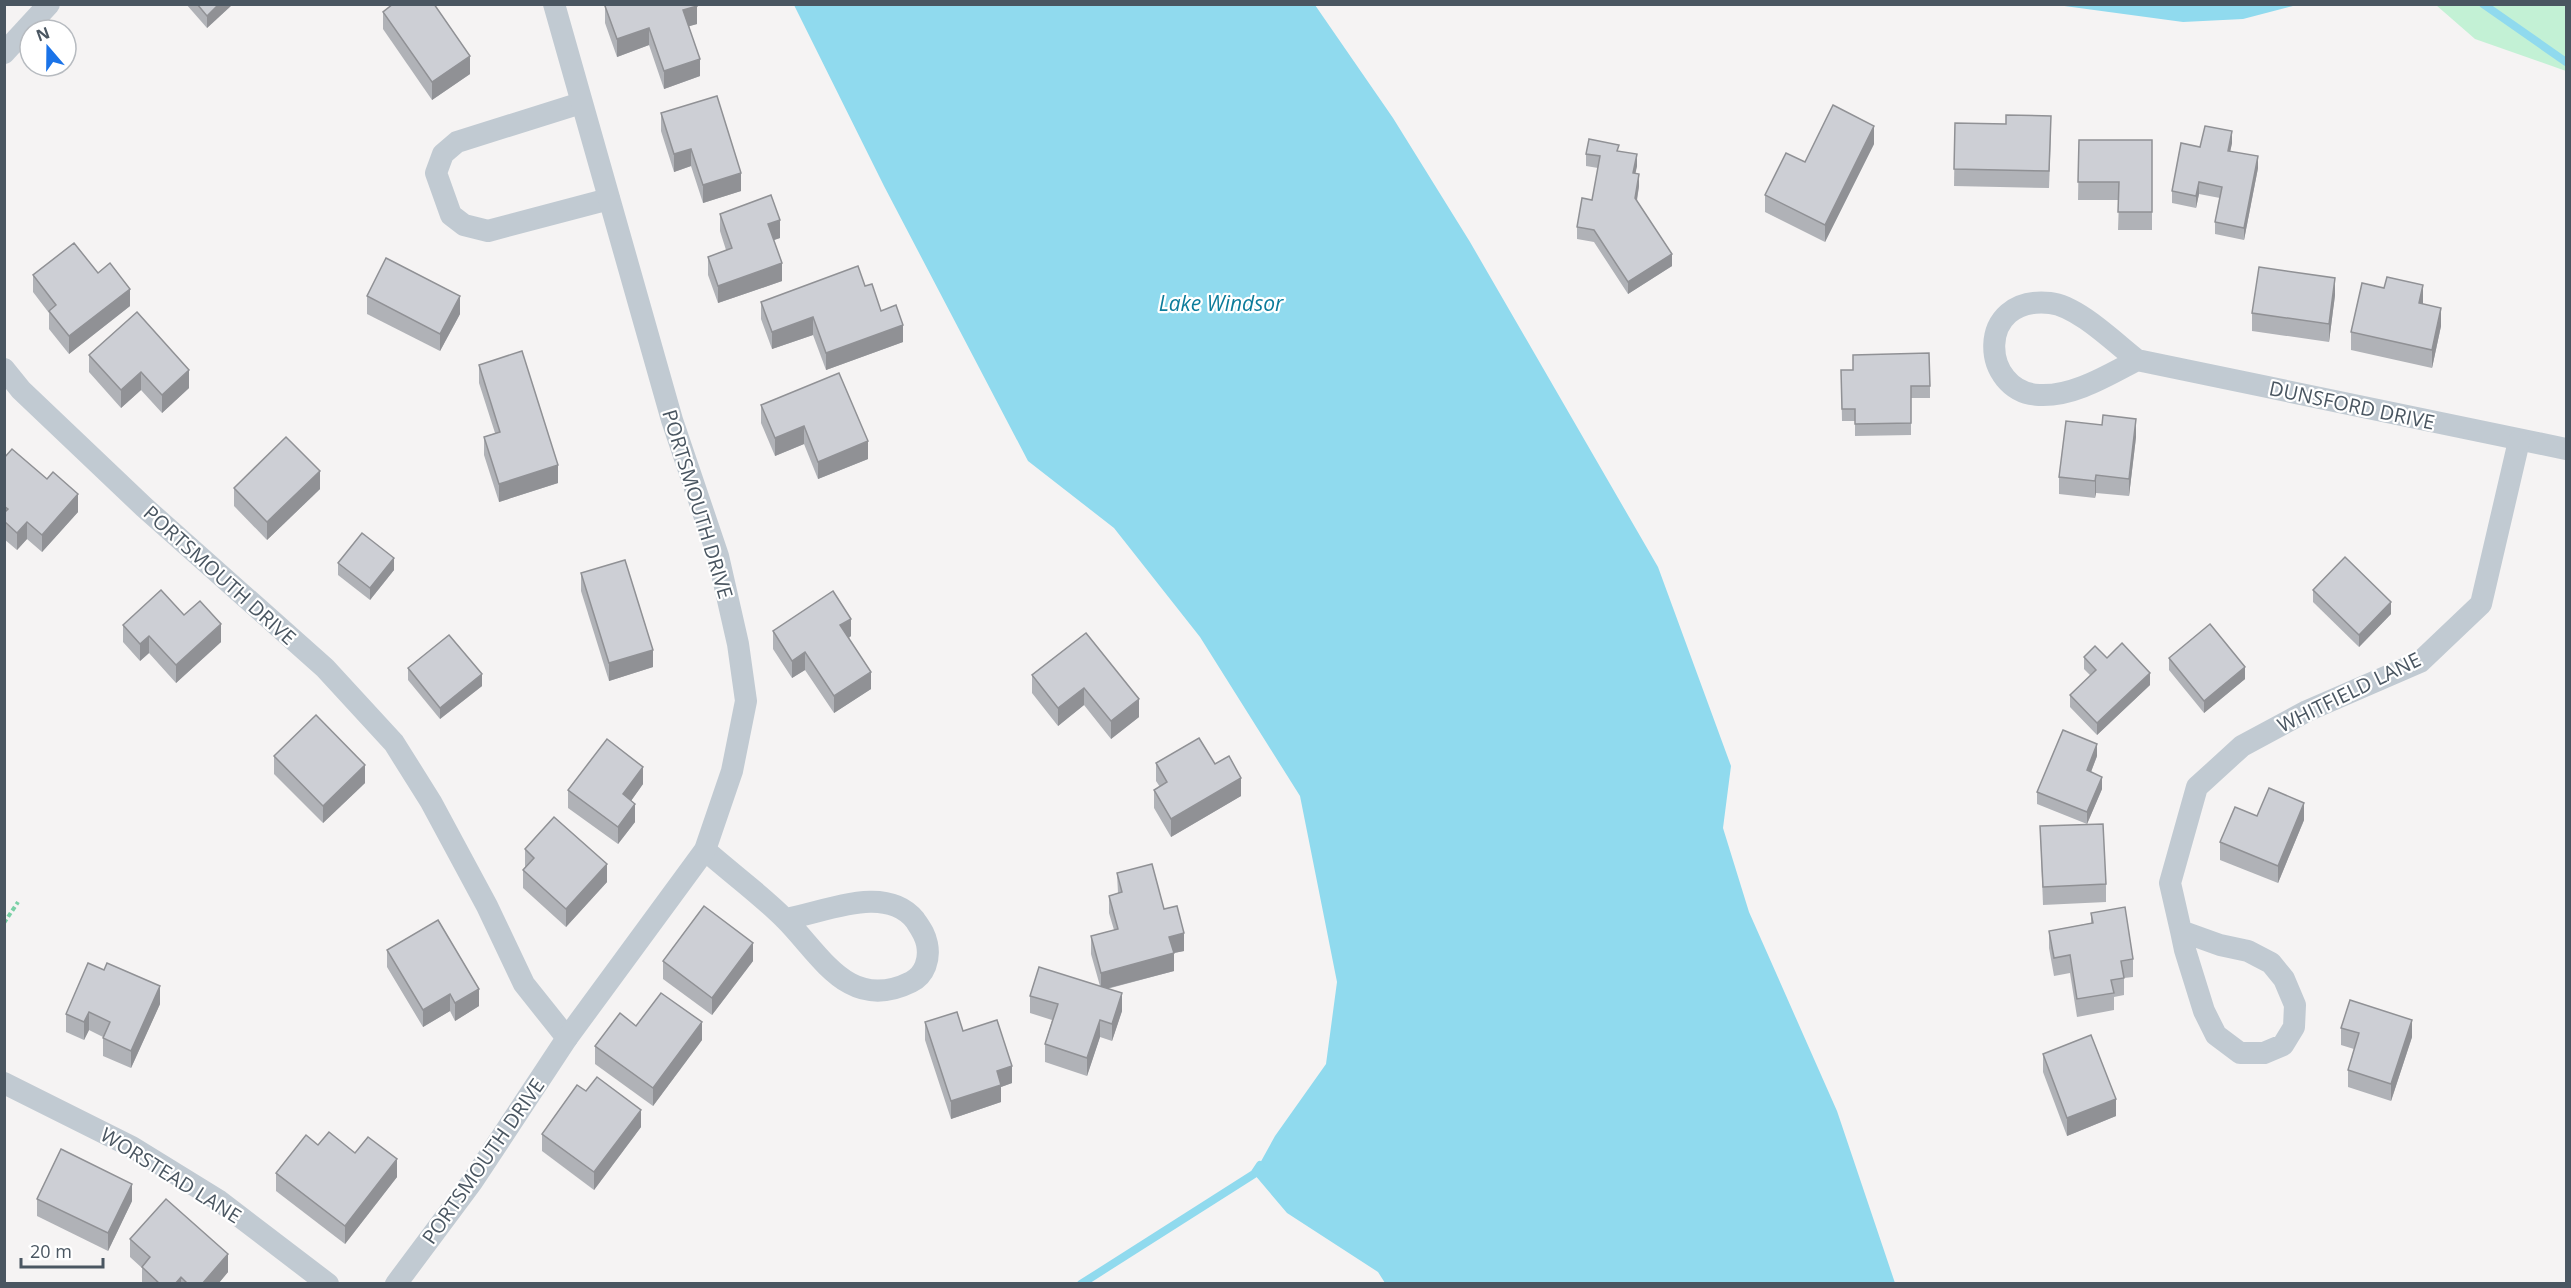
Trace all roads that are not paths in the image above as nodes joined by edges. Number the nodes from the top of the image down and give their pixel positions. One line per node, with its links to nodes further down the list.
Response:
1 (49, 4): 3 (street)
2 (554, 4): 4 (street, PORTSMOUTH DRIVE)
3 (4, 52)
4 (581, 103): 5 (street, PORTSMOUTH DRIVE); 5 (street)
5 (609, 200): 10 (street, PORTSMOUTH DRIVE)
6 (2137, 360): 6 (street, DUNSFORD DRIVE); 8 (street, DUNSFORD DRIVE)
7 (4, 369): 13 (street, PORTSMOUTH DRIVE)
8 (2519, 441): 9 (street, DUNSFORD DRIVE); 12 (street, WHITFIELD LANE)
9 (2566, 449)
10 (705, 850): 11 (street); 13 (street, PORTSMOUTH DRIVE)
11 (785, 920): 11 (street)
12 (2181, 931): 12 (street, WHITFIELD LANE)
13 (567, 1038): 16 (street, PORTSMOUTH DRIVE)
14 (4, 1083): 15 (street, WORSTEAD LANE)
15 (328, 1284)
16 (396, 1284)

